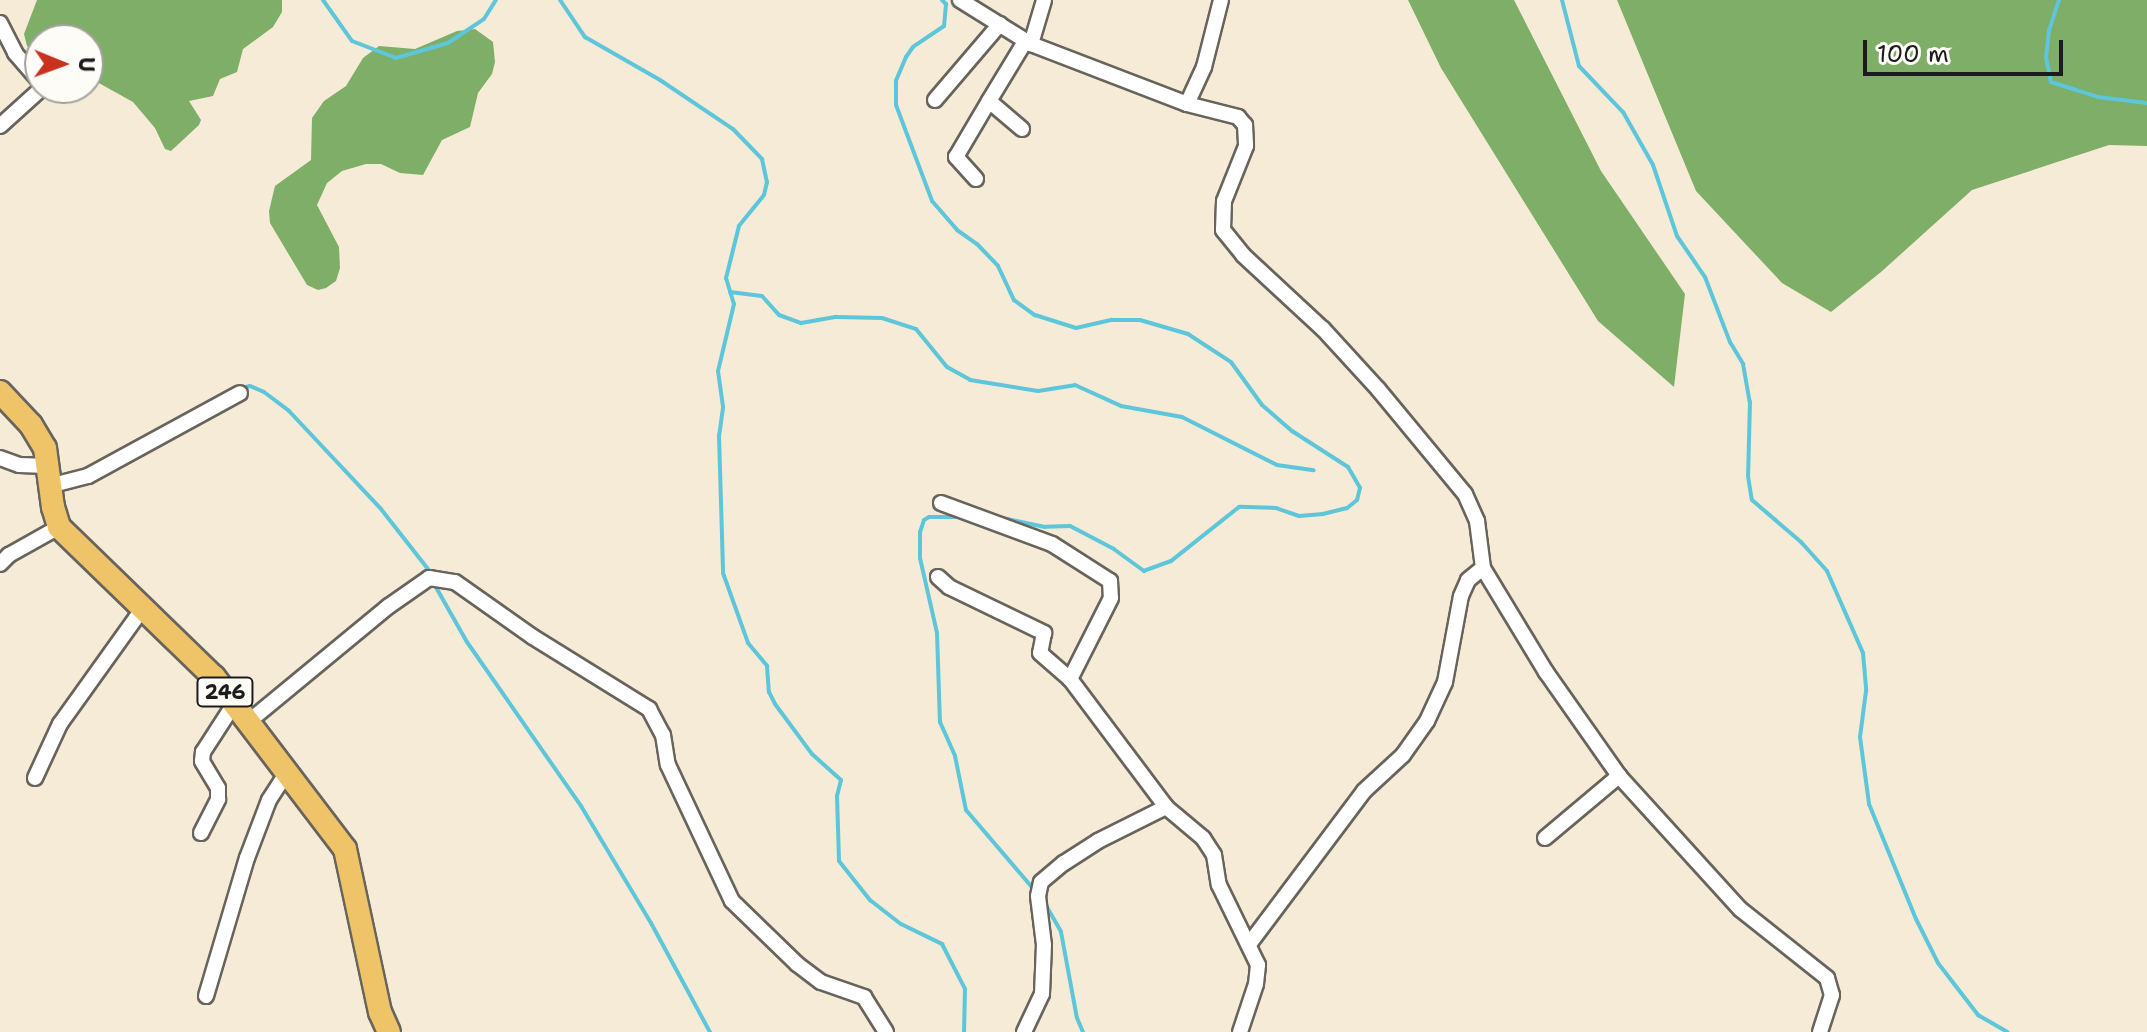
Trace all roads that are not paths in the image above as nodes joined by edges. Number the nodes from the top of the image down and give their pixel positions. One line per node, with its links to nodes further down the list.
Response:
1 (960, 0): 5 (street)
2 (1044, 0): 6 (street)
3 (1221, 0): 11 (street)
4 (0, 23): 7 (street)
5 (1000, 24): 6 (street); 8 (street)
6 (1028, 42): 9 (street); 11 (street)
7 (24, 63)
8 (935, 100)
9 (989, 101): 13 (street); 14 (street)
10 (24, 104): 12 (street)
11 (1187, 104): 24 (street)
12 (0, 126)
13 (1022, 129)
14 (976, 179)
15 (0, 392): 18 (main road, 246)
16 (240, 393): 18 (street)
17 (0, 458): 18 (street)
18 (49, 476): 20 (main road, 246)
19 (941, 503): 27 (street)
20 (59, 527): 22 (street); 26 (main road, 246)
21 (0, 543): 22 (street)
22 (15, 551): 23 (street)
23 (0, 564)
24 (1483, 568): 31 (street); 36 (street)
25 (938, 577): 27 (street)
26 (143, 608): 28 (main road, 246); 32 (street)
27 (1070, 679): 33 (street)
28 (234, 704): 29 (main road, 246); 34 (street)
29 (247, 723): 30 (main road, 246); 39 (street)
30 (288, 771): 37 (street); 38 (main road, 246)
31 (1619, 776): 35 (street); 42 (street)
32 (35, 778)
33 (1166, 807): 36 (street); 40 (street)
34 (201, 833)
35 (1545, 838)
36 (1250, 943): 41 (street)
37 (206, 996)
38 (389, 1032)
39 (886, 1032)
40 (1024, 1032)
41 (1240, 1032)
42 (1820, 1032)

